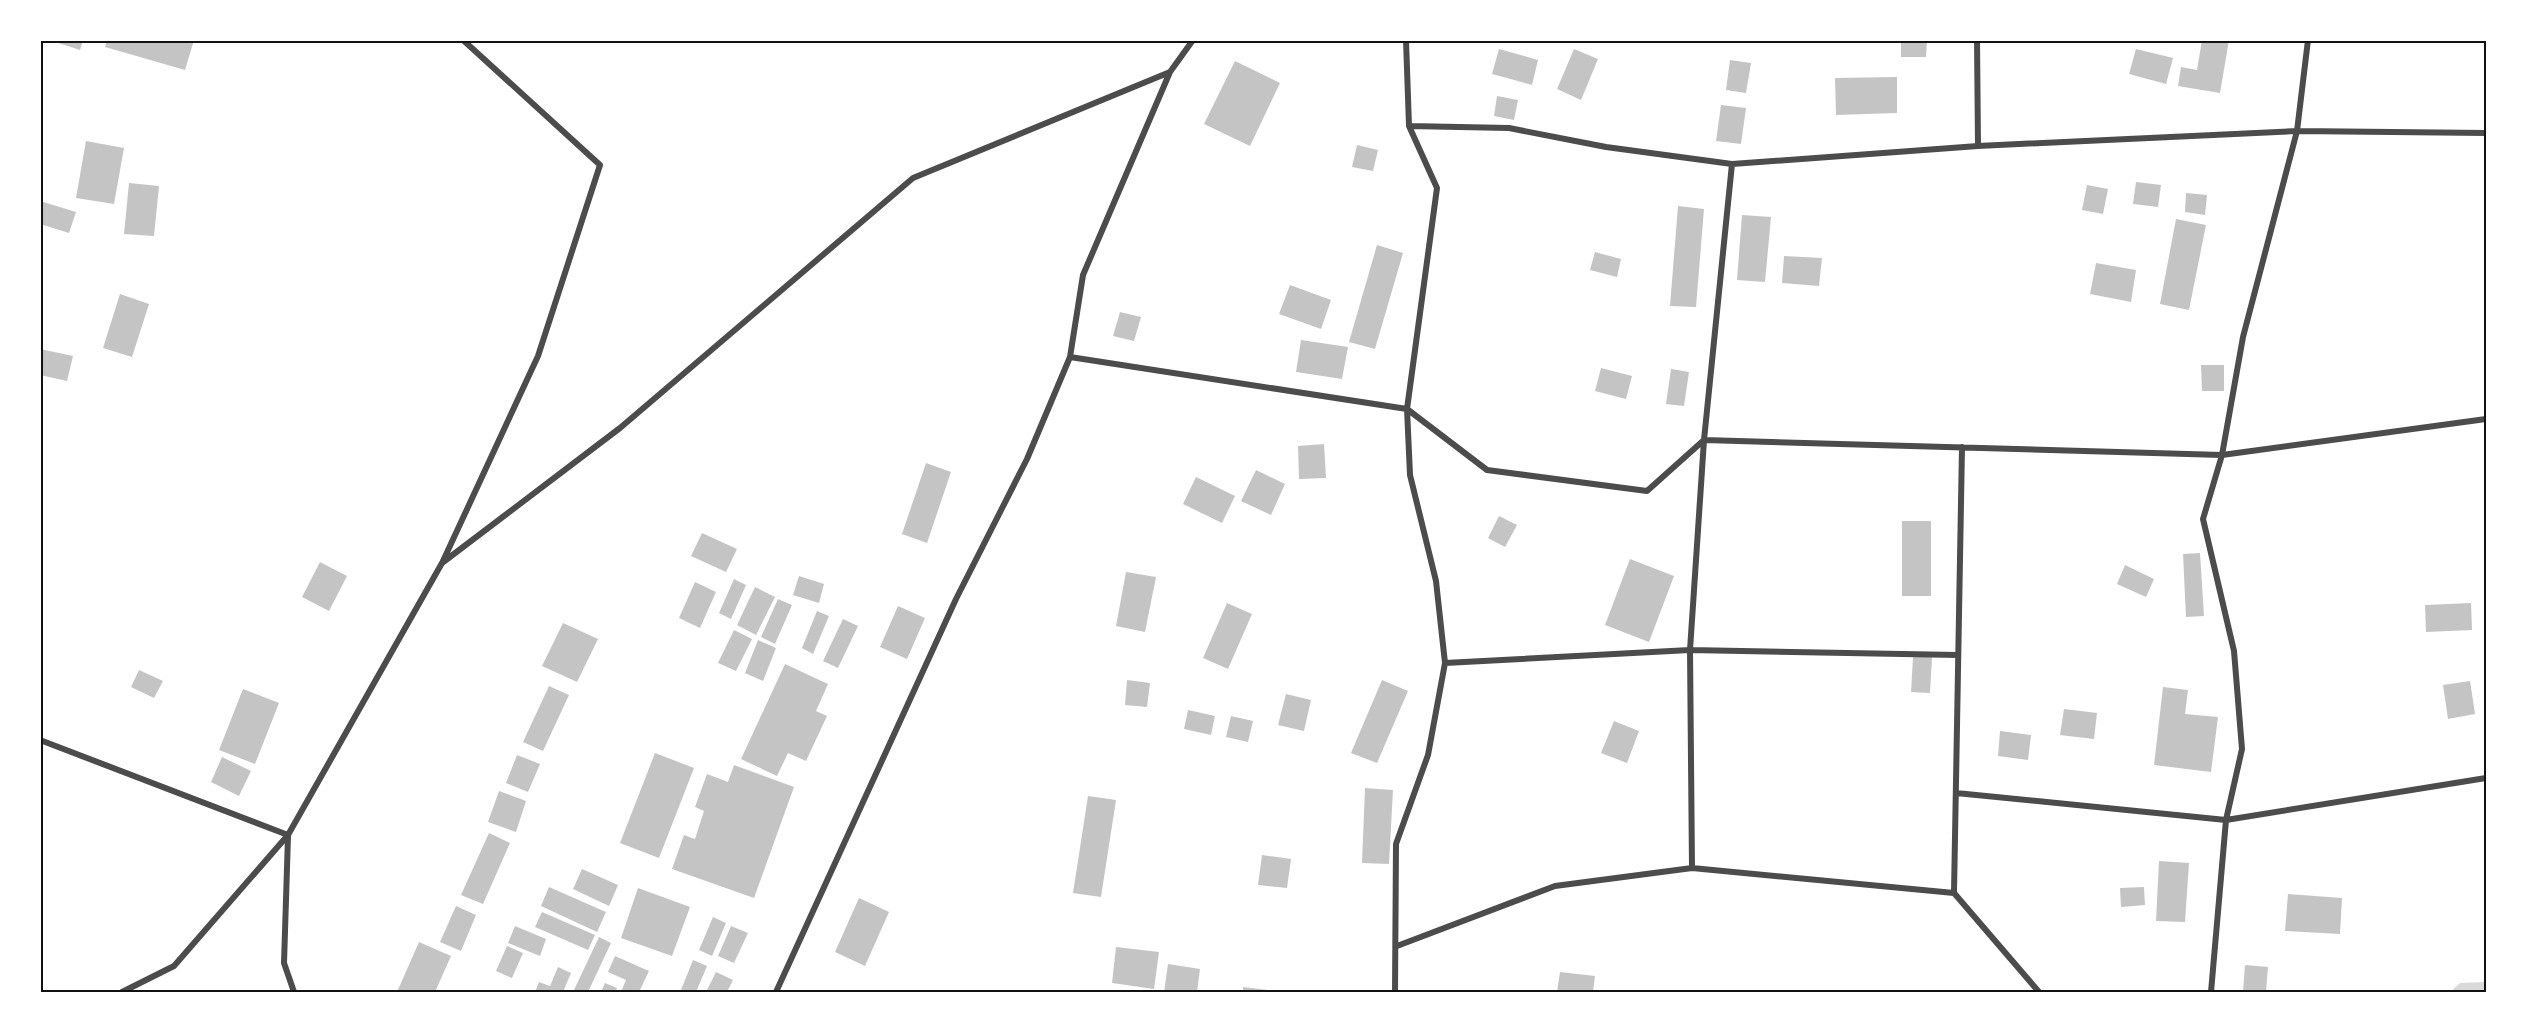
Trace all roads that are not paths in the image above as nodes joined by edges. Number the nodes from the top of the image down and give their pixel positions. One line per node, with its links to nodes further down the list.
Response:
1 (463, 40): 18 (street)
2 (1193, 40): 6 (street)
3 (1406, 40): 7 (street)
4 (1977, 40): 10 (street)
5 (2308, 40): 8 (street)
6 (1170, 72): 12 (street); 18 (street)
7 (1409, 126): 11 (street); 13 (street)
8 (2297, 131): 9 (street); 10 (street); 17 (street)
9 (2487, 133)
10 (1978, 146): 11 (street)
11 (1732, 164): 15 (street)
12 (1070, 357): 13 (street); 32 (street)
13 (1407, 409): 15 (street); 21 (street)
14 (2487, 419): 17 (street)
15 (1704, 440): 16 (street); 19 (street)
16 (1962, 447): 17 (street); 20 (street)
17 (2222, 455): 25 (street)
18 (442, 563): 26 (street)
19 (1690, 650): 20 (street); 21 (street); 27 (street)
20 (1958, 655): 24 (street)
21 (1445, 663): 29 (street)
22 (40, 740): 26 (street)
23 (2487, 778): 25 (street)
24 (1956, 793): 25 (street); 28 (street)
25 (2226, 820): 35 (street)
26 (288, 835): 30 (street); 31 (street)
27 (1692, 868): 28 (street); 29 (street)
28 (1954, 893): 34 (street)
29 (1397, 946): 33 (street)
30 (122, 993)
31 (294, 993)
32 (776, 993)
33 (1395, 993)
34 (2039, 993)
35 (2211, 993)

